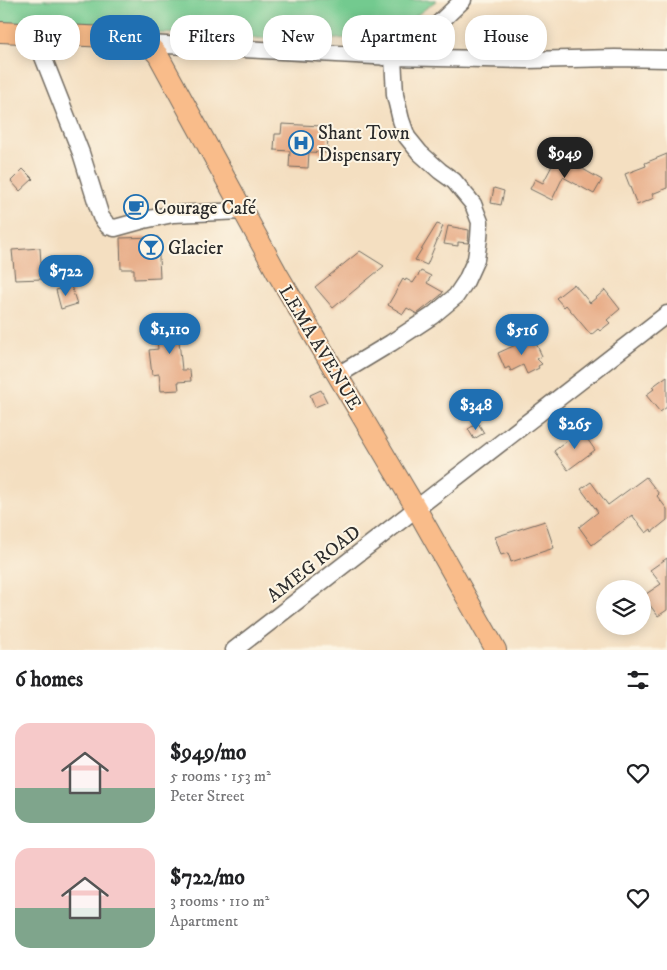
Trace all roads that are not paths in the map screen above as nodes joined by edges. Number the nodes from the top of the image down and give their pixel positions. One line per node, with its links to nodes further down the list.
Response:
1 (463, 0): 2 (street)
2 (447, 15)
3 (0, 32): 4 (main road)
4 (15, 33)
5 (160, 45): 6 (street)
6 (342, 55)
7 (455, 58): 9 (street)
8 (160, 59): 12 (main road, LEMA AVENUE)
9 (667, 59)
10 (44, 60): 12 (street)
11 (389, 60): 14 (street)
12 (243, 211): 14 (main road, LEMA AVENUE)
13 (667, 314): 15 (street, AMEG ROAD)
14 (338, 375): 15 (main road, LEMA AVENUE)
15 (416, 508): 16 (street, AMEG ROAD); 17 (main road, LEMA AVENUE)
16 (234, 650)
17 (496, 650)

